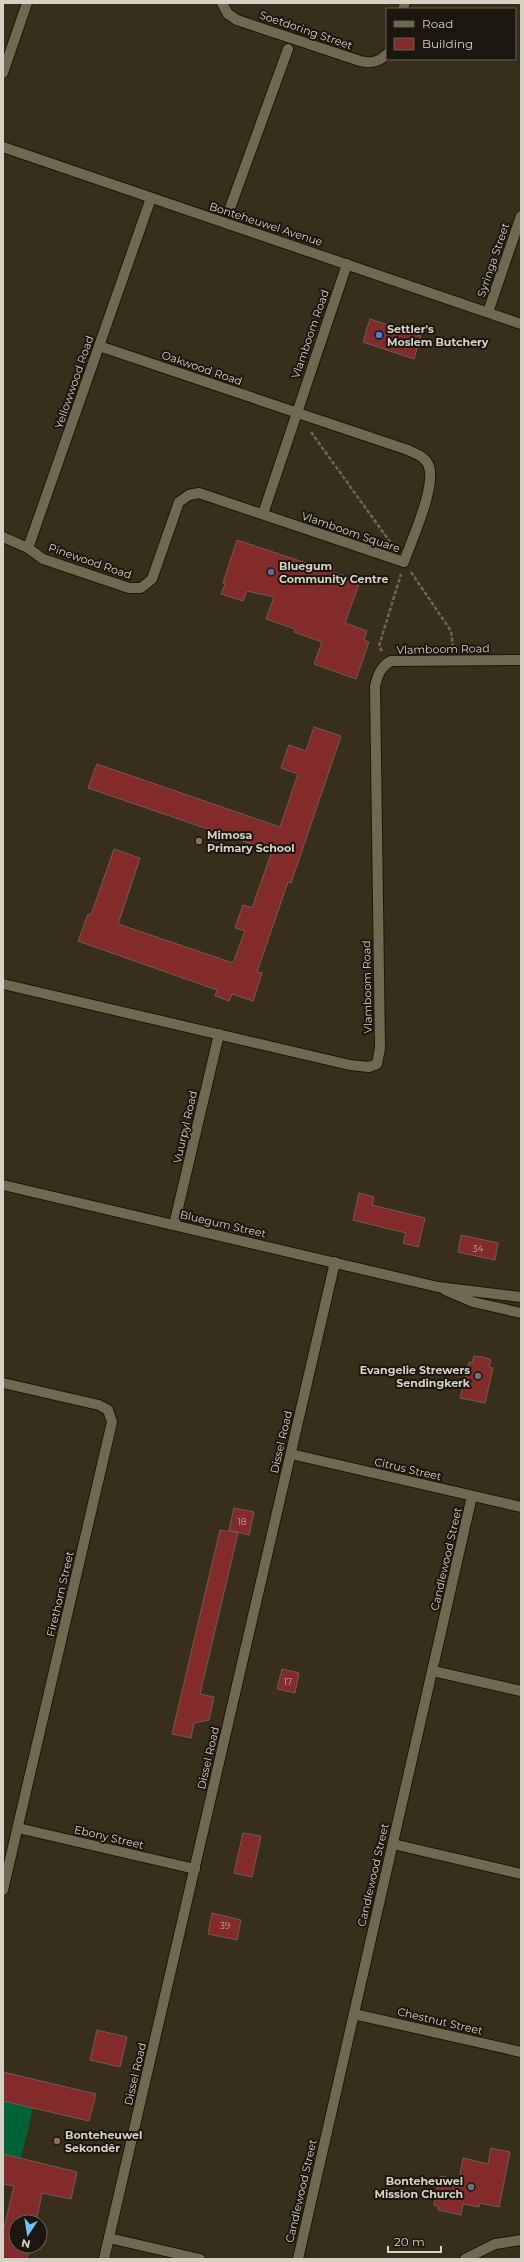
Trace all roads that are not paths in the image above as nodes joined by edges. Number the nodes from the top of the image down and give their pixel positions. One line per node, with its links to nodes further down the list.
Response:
1 (27, 3): 5 (street)
2 (222, 3): 4 (street, Soetdoring Street)
3 (288, 48): 8 (street)
4 (386, 55)
5 (3, 73)
6 (3, 147): 7 (street, Bonteheuwel Avenue)
7 (151, 198): 10 (street, Bonteheuwel Avenue); 13 (street, Yellowwood Road)
8 (230, 208)
9 (521, 216): 11 (street, Syringa Street)
10 (347, 264): 11 (street, Bonteheuwel Avenue); 14 (street, Vlamboom Road)
11 (488, 312): 12 (street, Bonteheuwel Avenue)
12 (521, 324)
13 (99, 346): 14 (street, Oakwood Road); 17 (street, Yellowwood Road)
14 (297, 412): 15 (street); 15 (street, Vlamboom Square)
15 (263, 514): 17 (street, Pinewood Road)
16 (3, 537): 17 (street)
17 (28, 548)
18 (521, 660): 20 (street, Vlamboom Road)
19 (3, 984): 20 (street, Vlamboom Road)
20 (219, 1034): 22 (street, Vuurpyl Road)
21 (3, 1185): 22 (street, Bluegum Street)
22 (174, 1225): 23 (street, Bluegum Street)
23 (335, 1262): 24 (street, Bluegum Street); 28 (street, Dissel Road)
24 (438, 1287): 25 (street, Bluegum Street); 26 (street, Bluegum Street)
25 (521, 1296)
26 (521, 1313)
27 (3, 1383): 33 (street, Firethorn Street)
28 (290, 1454): 29 (street, Citrus Street); 35 (street, Dissel Road)
29 (472, 1496): 30 (street, Citrus Street); 31 (street, Candlewood Street)
30 (521, 1507)
31 (433, 1671): 32 (street); 34 (street, Candlewood Street)
32 (521, 1691)
33 (18, 1828): 35 (street, Ebony Street); 37 (street, Firethorn Street)
34 (393, 1844): 36 (street); 38 (street, Candlewood Street)
35 (194, 1869): 40 (street, Dissel Road)
36 (521, 1874)
37 (3, 1890)
38 (354, 2014): 39 (street, Chestnut Street); 44 (street, Candlewood Street)
39 (521, 2052)
40 (109, 2238): 42 (street, Dissel Road); 43 (street)
41 (521, 2240): 45 (street)
42 (104, 2259)
43 (200, 2259)
44 (298, 2259)
45 (465, 2259)

